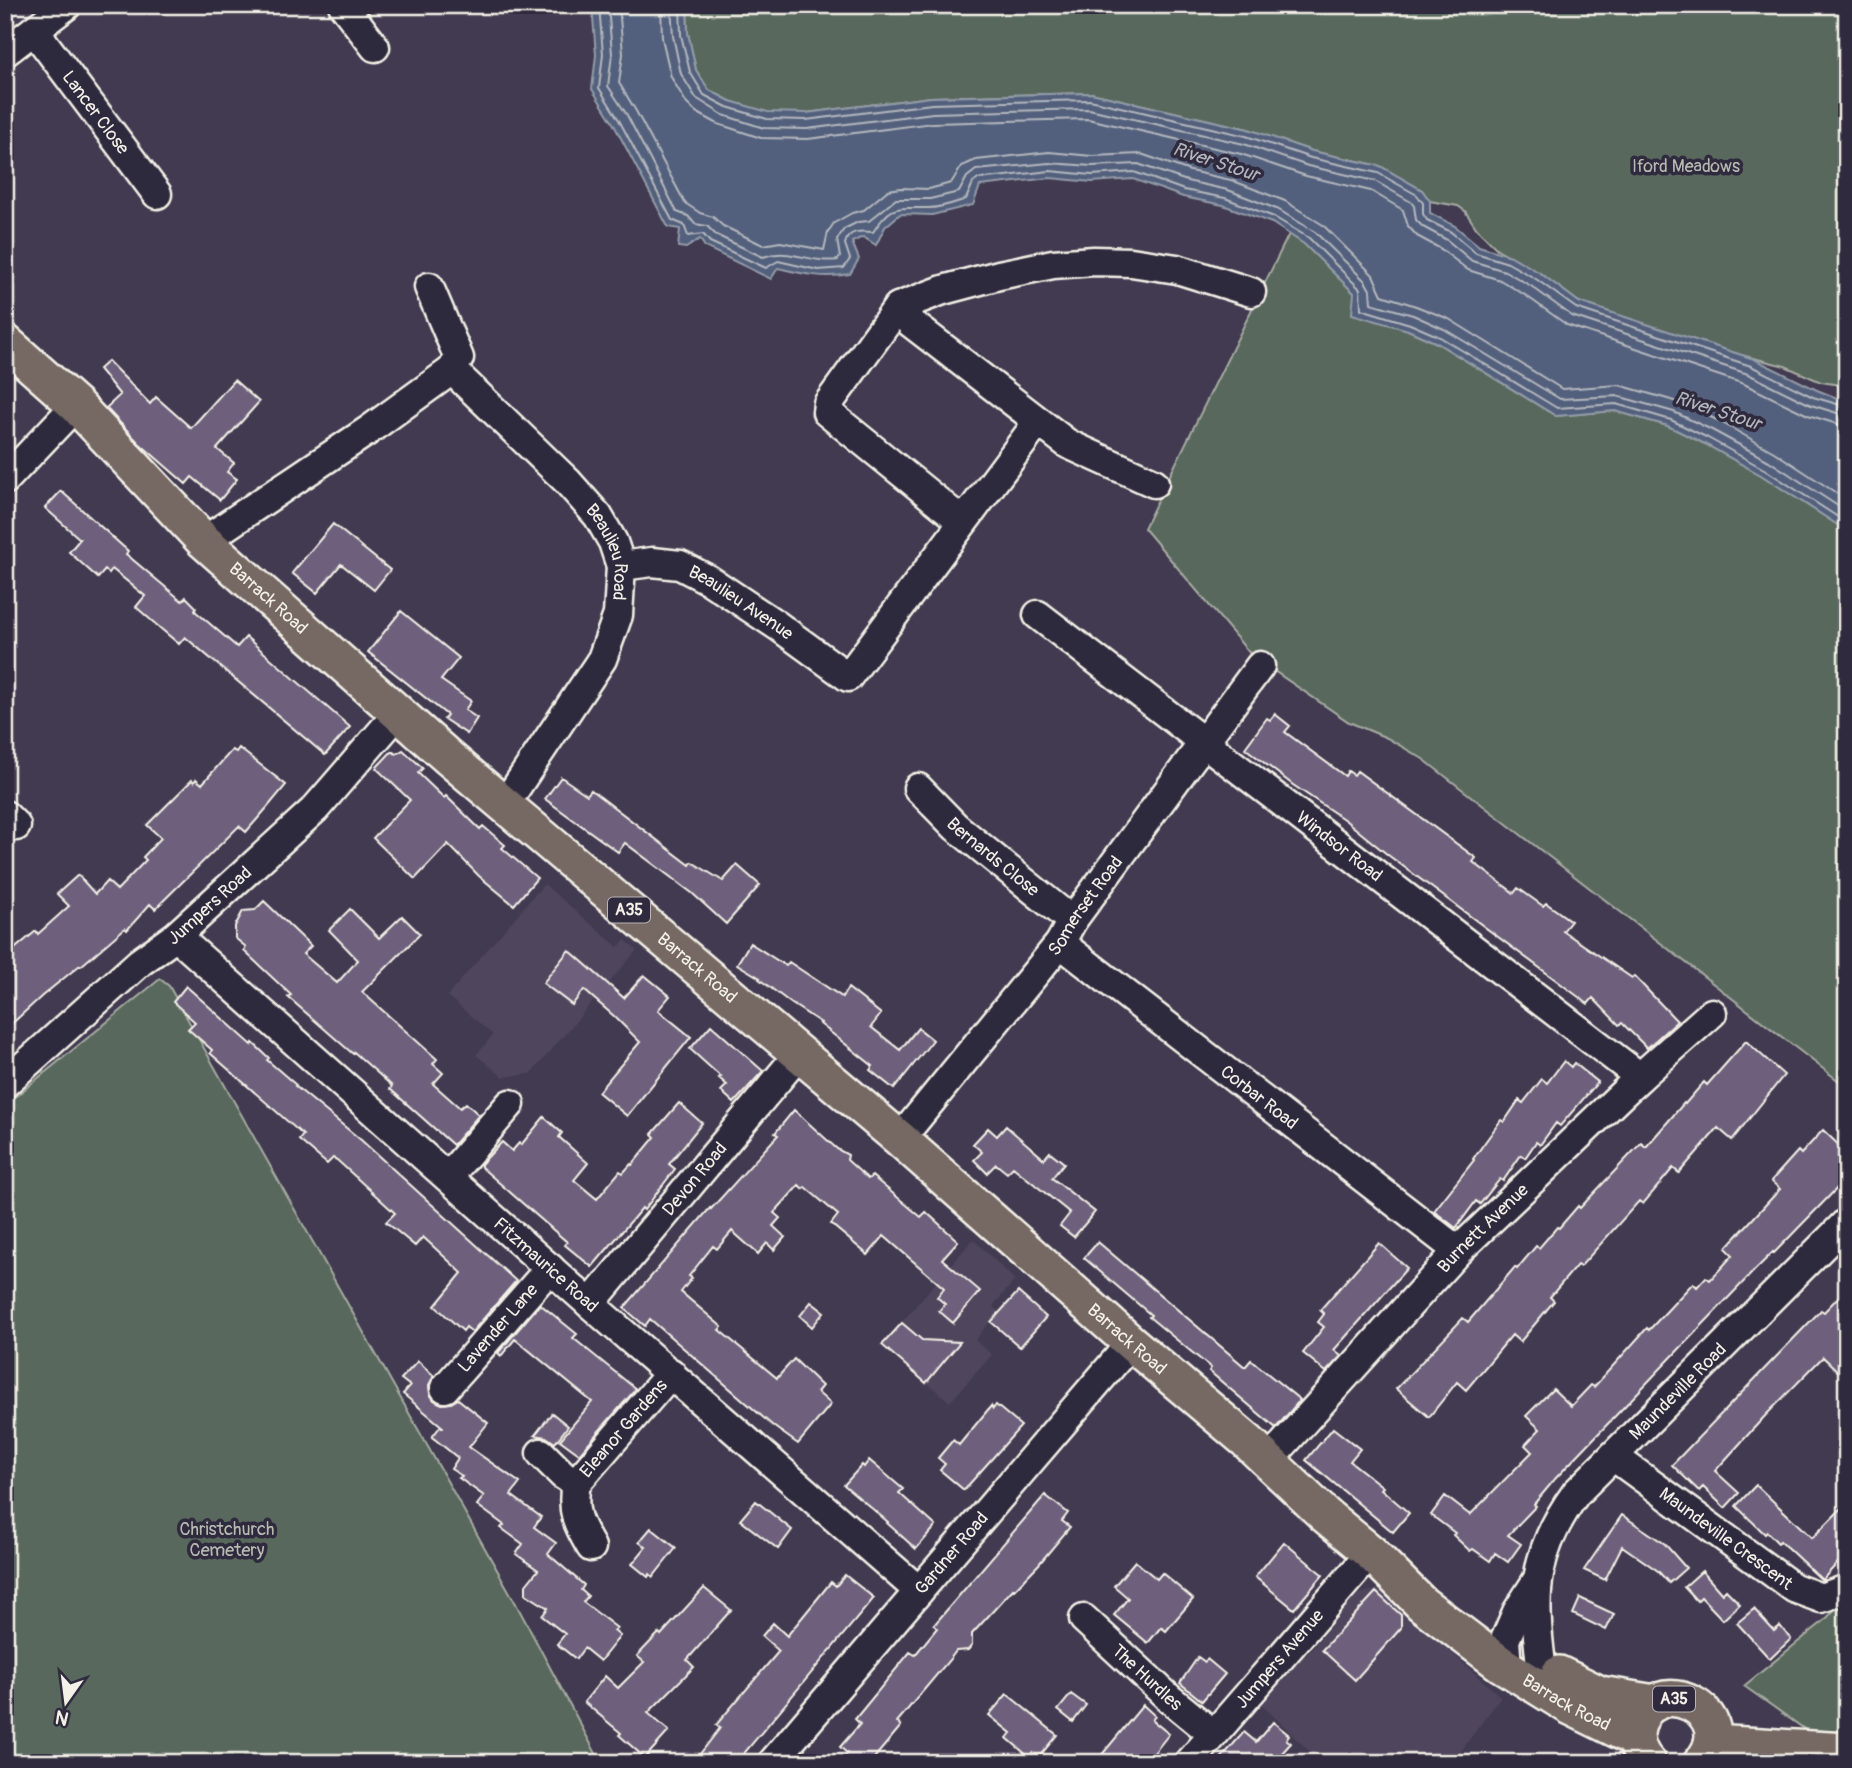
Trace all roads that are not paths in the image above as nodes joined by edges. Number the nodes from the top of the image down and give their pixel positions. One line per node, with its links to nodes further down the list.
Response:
1 (67, 5): 3 (street)
2 (343, 5): 4 (street)
3 (34, 30): 5 (street); 6 (street, Lancer Close)
4 (375, 47)
5 (5, 52)
6 (157, 194)
7 (429, 287): 11 (street)
8 (1251, 292): 9 (street)
9 (898, 307): 13 (street); 16 (street)
10 (5, 342): 12 (main road, Barrack Road / A35)
11 (452, 370): 17 (street); 18 (street, Beaulieu Road)
12 (76, 405): 14 (street); 17 (main road, Barrack Road / A35)
13 (1038, 422): 15 (street); 16 (street)
14 (5, 480)
15 (1154, 483)
16 (963, 522): 18 (street, Beaulieu Avenue)
17 (204, 541): 21 (main road, Barrack Road / A35)
18 (621, 566): 24 (street, Beaulieu Road)
19 (1038, 615): 22 (street, Windsor Road)
20 (1260, 666): 22 (street, Somerset Road)
21 (399, 712): 24 (main road, Barrack Road / A35); 26 (street, Jumpers Road)
22 (1205, 741): 25 (street, Somerset Road); 29 (street, Windsor Road)
23 (918, 788): 25 (street, Bernards Close)
24 (505, 804): 28 (main road, Barrack Road / A35)
25 (1066, 932): 32 (street, Somerset Road); 35 (street, Corbar Road)
26 (176, 936): 30 (street, Jumpers Road); 33 (street, Fitzmaurice Road)
27 (1712, 1013): 29 (street, Burnett Avenue)
28 (799, 1054): 32 (main road, Barrack Road / A35); 37 (street, Devon Road)
29 (1640, 1077): 35 (street, Burnett Avenue)
30 (5, 1083)
31 (510, 1104): 33 (street)
32 (900, 1139): 38 (main road, Barrack Road / A35)
33 (448, 1177): 36 (street, Fitzmaurice Road)
34 (1845, 1229): 42 (street, Maundeville Road)
35 (1458, 1251): 43 (street, Burnett Avenue)
36 (550, 1268): 37 (street, Fitzmaurice Road); 40 (street, Lavender Lane)
37 (590, 1304): 39 (street, Fitzmaurice Road)
38 (1131, 1343): 43 (main road, Barrack Road / A35); 48 (street, Gardner Road)
39 (671, 1373): 44 (street, Eleanor Gardens); 48 (street, Fitzmaurice Road)
40 (445, 1388)
41 (541, 1453): 44 (street, Eleanor Gardens)
42 (1614, 1456): 47 (street, Maundeville Crescent); 49 (street, Maundeville Road)
43 (1268, 1461): 46 (main road, Barrack Road / A35)
44 (576, 1483): 45 (street, Eleanor Gardens)
45 (591, 1547)
46 (1371, 1553): 51 (main road, Barrack Road / A35); 54 (street, Jumpers Avenue)
47 (1847, 1589)
48 (919, 1591): 58 (street, Gardner Road)
49 (1536, 1592): 51 (street, Maundeville Road); 52 (street, Maundeville Road)
50 (1084, 1619): 54 (street, The Hurdles)
51 (1506, 1654): 52 (main road, Barrack Road / A35); 55 (main road, Barrack Road / A35)
52 (1541, 1664): 53 (main road, Barrack Road / A35)
53 (1656, 1703): 55 (main road, A35); 57 (main road, A35)
54 (1213, 1734): 59 (street, Jumpers Avenue)
55 (1642, 1751)
56 (1847, 1751): 57 (main road, A35)
57 (1707, 1753)
58 (772, 1763)
59 (1189, 1763)

